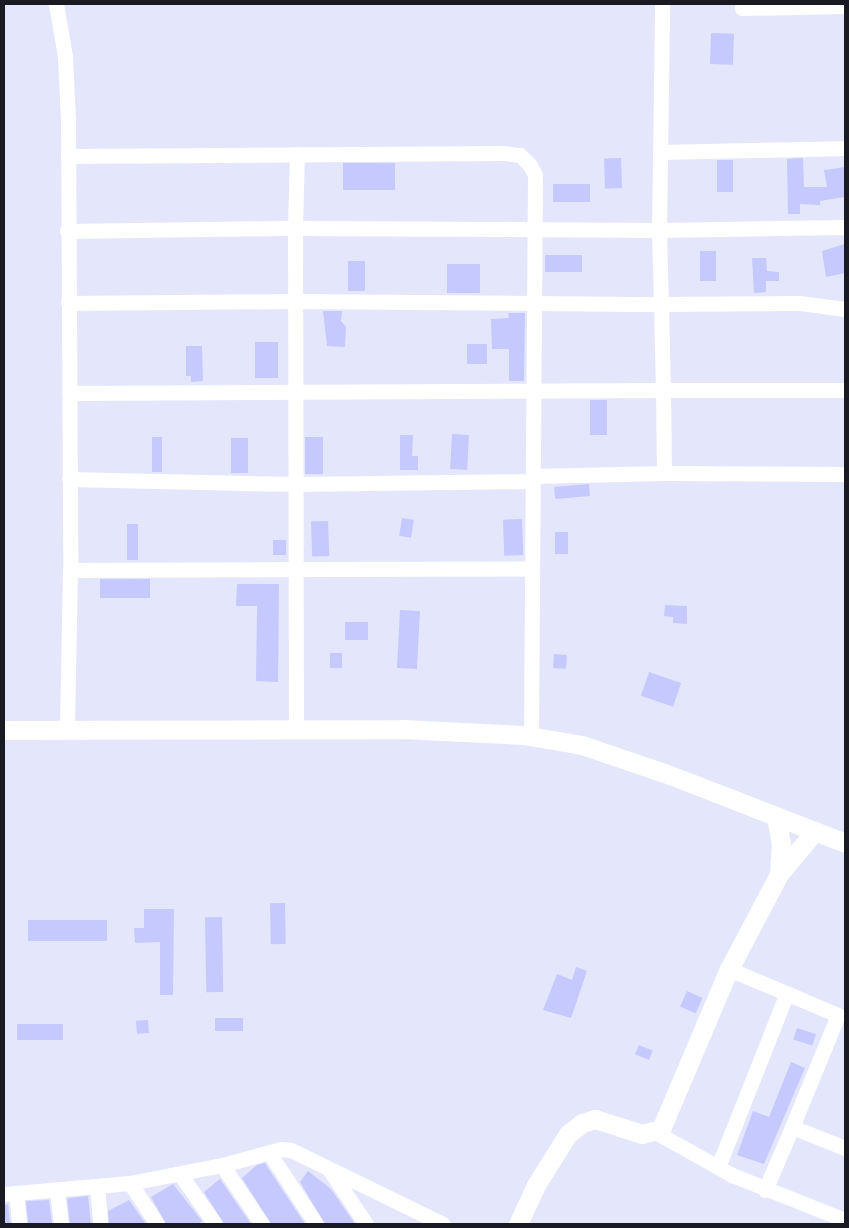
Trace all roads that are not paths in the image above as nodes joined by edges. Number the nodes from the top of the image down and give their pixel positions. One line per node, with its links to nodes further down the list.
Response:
1 (56, 4): 8 (street)
2 (662, 4): 6 (street)
3 (845, 6): 4 (street)
4 (742, 8)
5 (845, 148): 6 (street)
6 (660, 152): 12 (street)
7 (297, 154): 8 (street); 10 (street); 11 (street)
8 (68, 156): 13 (street)
9 (845, 227): 12 (street)
10 (295, 228): 11 (street); 13 (street); 14 (street)
11 (534, 228): 12 (street); 17 (street)
12 (659, 230): 16 (street)
13 (67, 231): 15 (street)
14 (295, 301): 15 (street); 17 (street); 21 (street)
15 (68, 303): 23 (street)
16 (661, 304): 17 (street); 18 (street); 19 (street)
17 (533, 306): 22 (street)
18 (845, 309)
19 (662, 390): 20 (street); 22 (street); 24 (street)
20 (845, 390)
21 (294, 391): 22 (street); 23 (street); 28 (street)
22 (534, 391): 26 (street)
23 (70, 393): 27 (street)
24 (664, 473): 25 (street); 26 (street)
25 (845, 474)
26 (533, 478): 28 (street); 29 (street)
27 (69, 479): 28 (street); 30 (street)
28 (294, 484): 31 (street)
29 (532, 568): 31 (street); 35 (street)
30 (70, 570): 31 (street); 33 (street)
31 (294, 570): 34 (street)
32 (4, 730): 33 (main road)
33 (66, 731): 34 (main road)
34 (296, 731): 35 (main road)
35 (531, 736): 36 (main road)
36 (776, 816): 37 (main road); 39 (main road)
37 (815, 831): 38 (main road); 39 (main road)
38 (845, 843)
39 (779, 874): 40 (main road)
40 (729, 969): 41 (street); 43 (main road)
41 (787, 993): 42 (street); 47 (street)
42 (792, 1127): 44 (street); 53 (street)
43 (657, 1133): 47 (street); 65 (main road)
44 (845, 1148)
45 (270, 1154): 46 (street); 48 (street); 62 (street)
46 (222, 1165): 49 (street); 61 (street)
47 (718, 1166): 53 (street)
48 (329, 1168): 63 (street); 64 (street)
49 (180, 1174): 50 (street); 60 (street)
50 (130, 1183): 51 (street); 59 (street)
51 (97, 1186): 52 (street); 58 (street)
52 (57, 1190): 54 (street); 57 (street)
53 (765, 1190): 55 (street)
54 (10, 1193): 56 (street)
55 (845, 1220)
56 (19, 1224)
57 (61, 1224)
58 (100, 1224)
59 (157, 1224)
60 (215, 1224)
61 (262, 1224)
62 (316, 1224)
63 (366, 1224)
64 (443, 1224)
65 (518, 1224)

